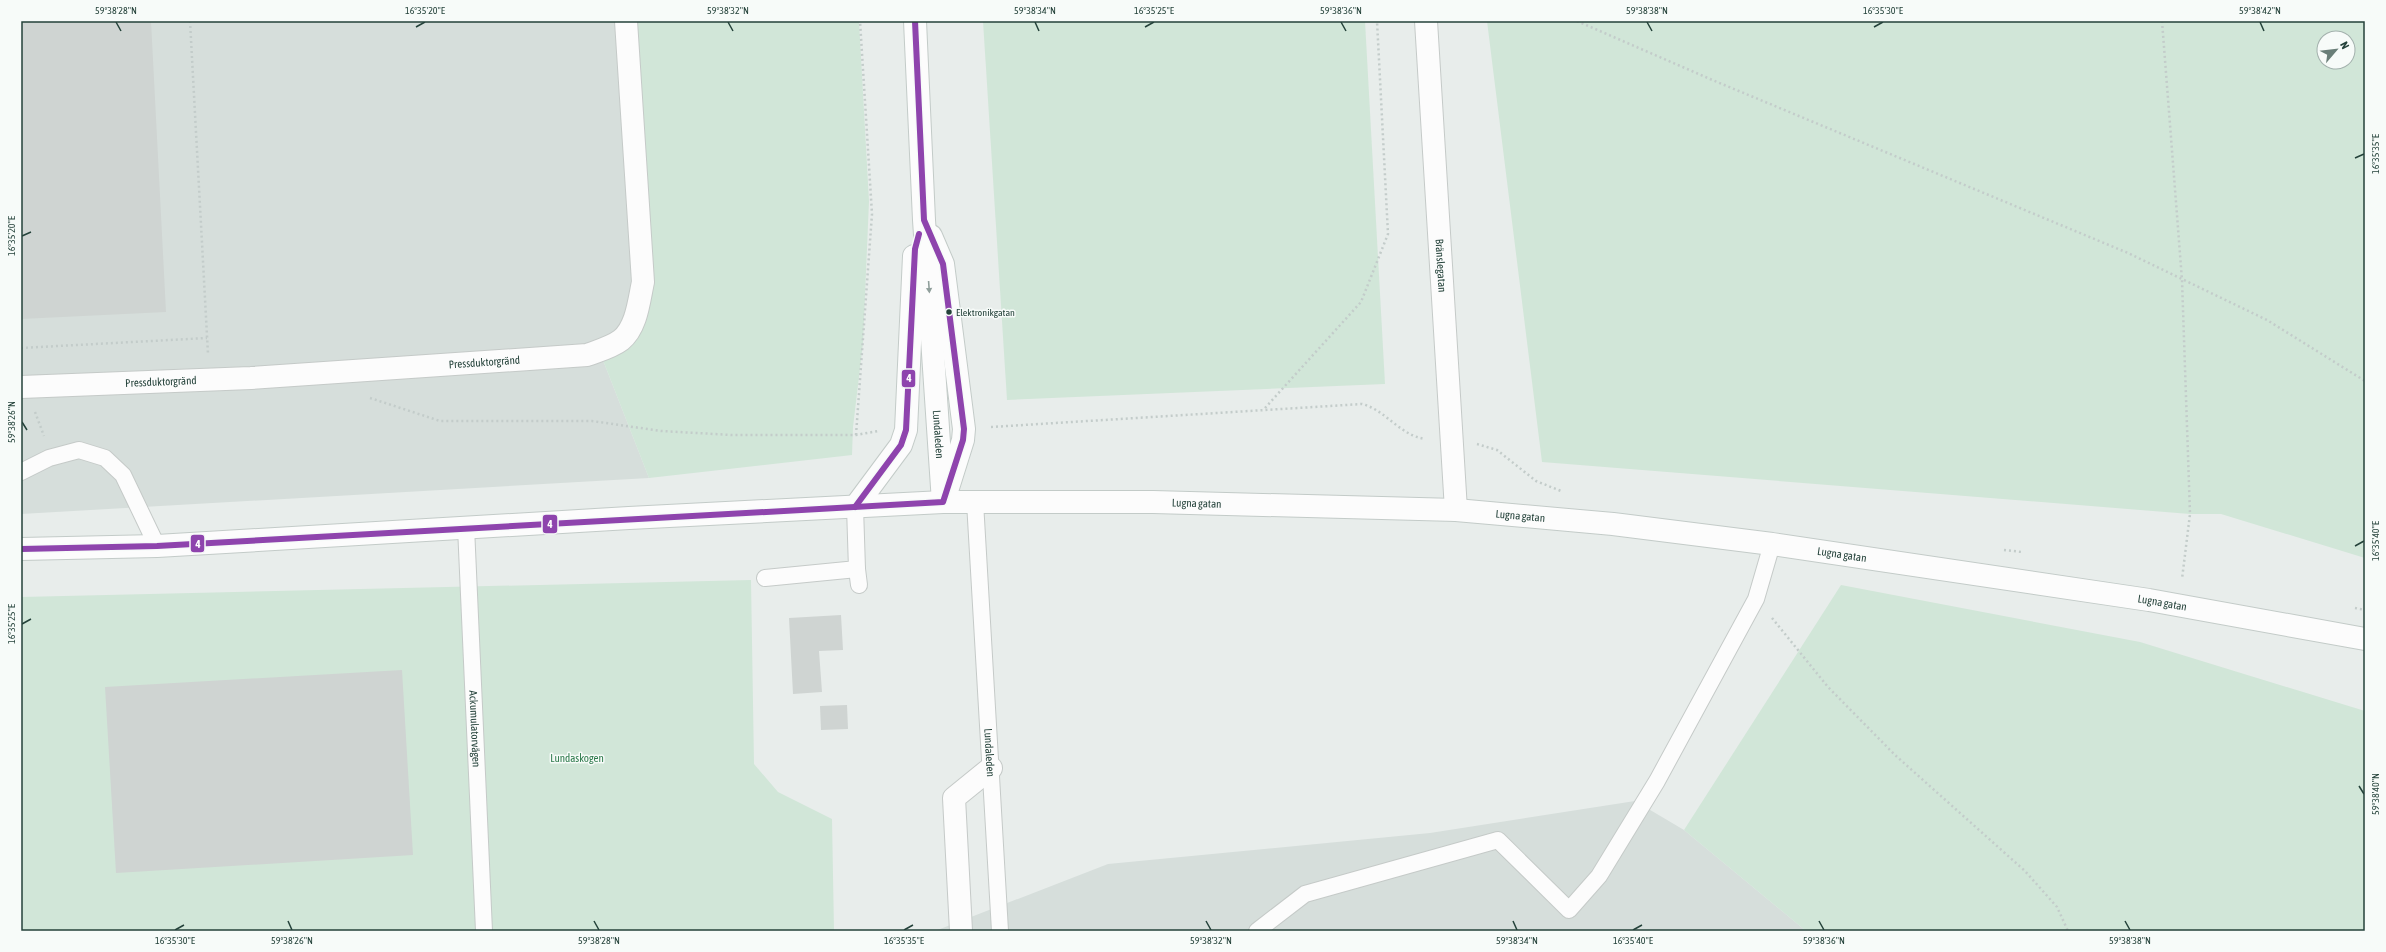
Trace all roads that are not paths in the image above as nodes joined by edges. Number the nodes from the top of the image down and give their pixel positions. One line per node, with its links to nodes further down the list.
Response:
1 (626, 21): 5 (main road, Pressduktorgränd)
2 (915, 21): 4 (main road, Lundaleden)
3 (1426, 21): 10 (main road, Bränslegatan)
4 (924, 220): 7 (main road, Lundaleden); 9 (main road, Lundaleden)
5 (21, 387)
6 (21, 472): 13 (lane)
7 (943, 502): 8 (main road, Lugna gatan); 9 (main road, Lugna gatan)
8 (975, 502): 10 (main road, Lugna gatan); 19 (lane, Lundaleden)
9 (855, 507): 11 (main road, Lugna gatan); 15 (lane)
10 (1456, 510): 12 (main road, Lugna gatan)
11 (466, 527): 13 (main road, Lugna gatan); 20 (lane, Ackumulatorvägen)
12 (1772, 544): 18 (main road, Lugna gatan); 23 (lane)
13 (157, 546): 14 (main road, Lugna gatan)
14 (21, 549)
15 (857, 568): 16 (lane); 17 (lane)
16 (765, 578)
17 (859, 585)
18 (2365, 639)
19 (991, 768): 21 (main road); 22 (lane, Lundaleden)
20 (484, 931)
21 (961, 931)
22 (1000, 931)
23 (1257, 931)

